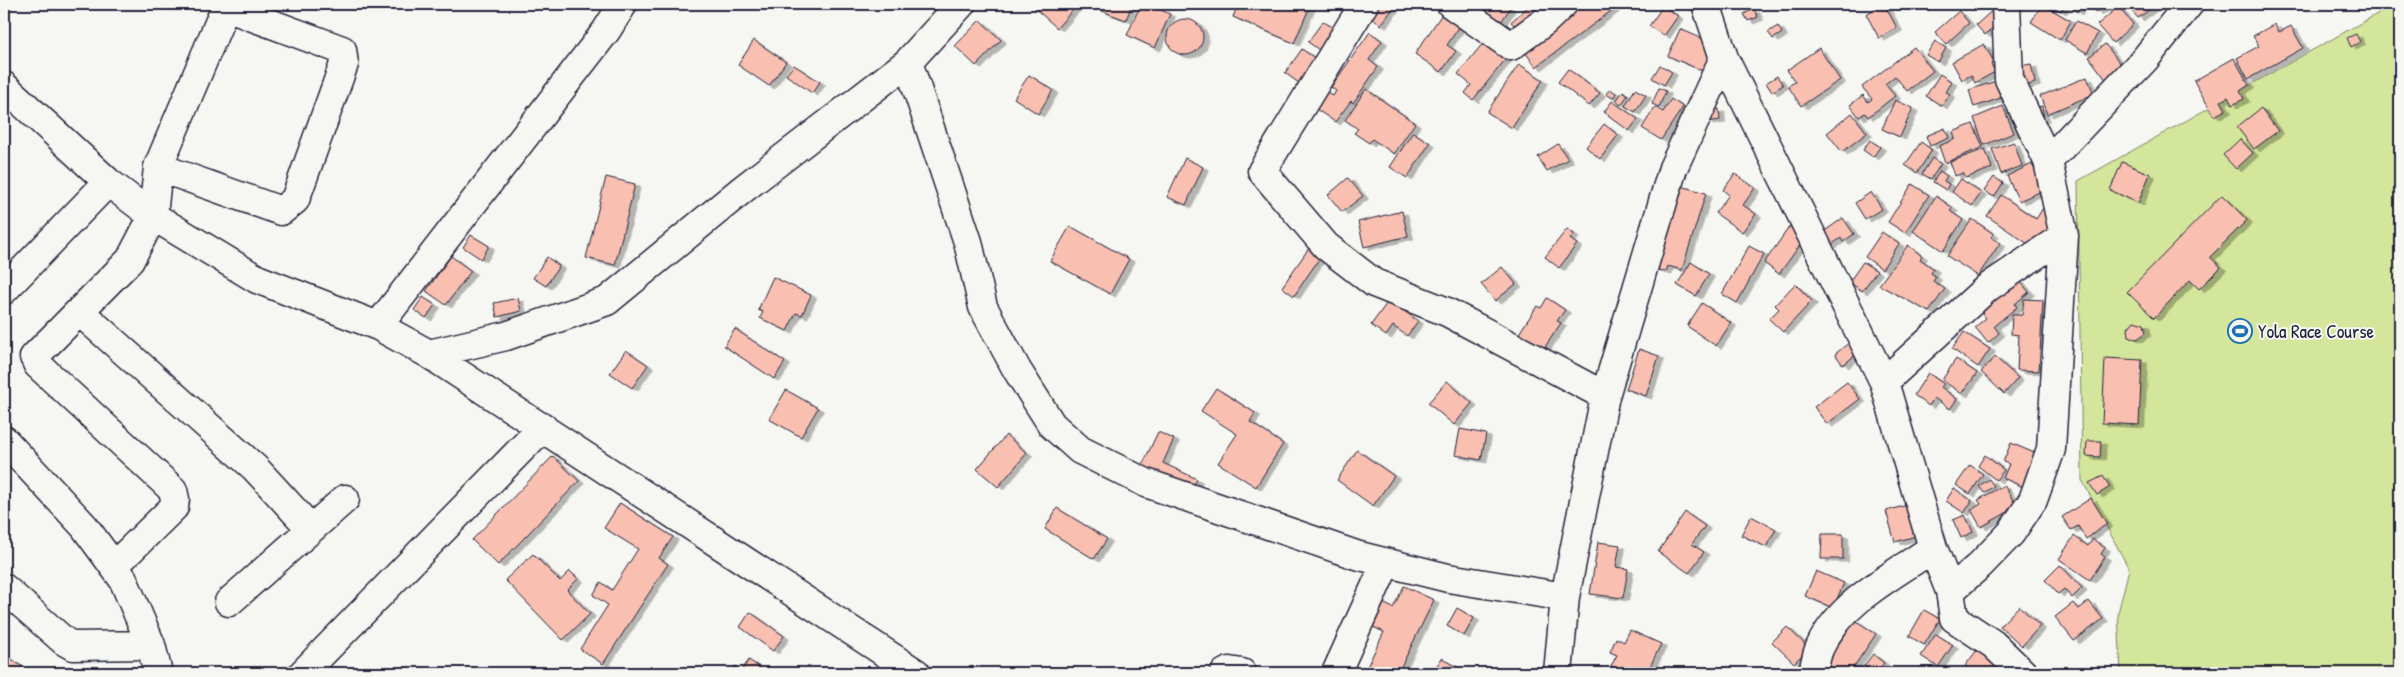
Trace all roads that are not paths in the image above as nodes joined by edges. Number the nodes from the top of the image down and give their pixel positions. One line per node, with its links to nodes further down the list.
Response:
1 (623, 4): 20 (street)
2 (962, 4): 11 (street)
3 (1364, 4): 23 (street)
4 (1451, 4): 5 (street)
5 (1563, 4)
6 (1706, 4): 10 (street)
7 (2006, 4): 13 (street)
8 (2188, 4): 13 (street)
9 (226, 5): 14 (street); 14 (street)
10 (1724, 58): 22 (street); 23 (street)
11 (908, 62): 21 (street); 29 (street)
12 (8, 97): 15 (street)
13 (2048, 161): 17 (street)
14 (158, 167): 16 (street)
15 (108, 182): 16 (street); 18 (street)
16 (153, 216): 19 (street); 20 (street)
17 (2064, 236): 22 (street); 32 (street)
18 (4, 290)
19 (80, 312): 27 (street); 30 (street)
20 (378, 326): 21 (street)
21 (429, 354): 24 (street)
22 (1884, 382): 28 (street)
23 (1605, 396): 33 (street)
24 (543, 427): 37 (street); 38 (street)
25 (4, 440): 30 (street)
26 (345, 499): 27 (street)
27 (311, 529): 34 (street)
28 (1933, 548): 32 (street); 43 (street)
29 (1386, 563): 33 (street); 41 (street)
30 (114, 566): 35 (street)
31 (4, 588): 35 (street)
32 (1950, 590): 44 (street)
33 (1565, 597): 42 (street)
34 (229, 602)
35 (151, 645): 36 (street)
36 (158, 673)
37 (303, 673)
38 (916, 673)
39 (1225, 673): 40 (street)
40 (1242, 673)
41 (1336, 673)
42 (1558, 673)
43 (1812, 673)
44 (2023, 673)

